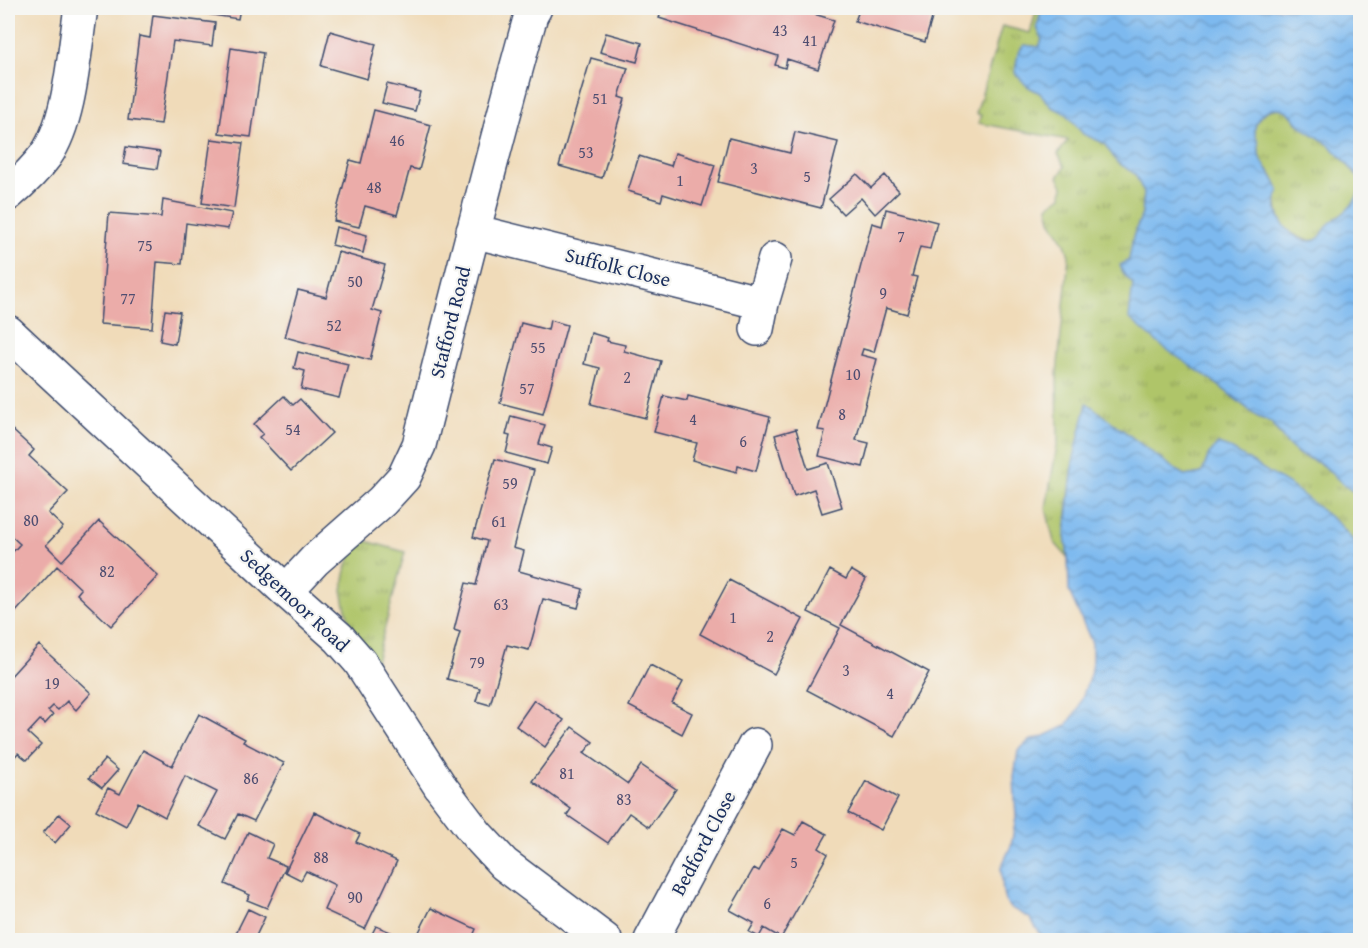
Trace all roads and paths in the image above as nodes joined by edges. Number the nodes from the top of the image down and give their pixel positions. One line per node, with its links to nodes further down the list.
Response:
1 (81, 8): 3 (street)
2 (535, 8): 4 (street, Stafford Road)
3 (8, 194)
4 (473, 231): 5 (street, Suffolk Close); 7 (street, Stafford Road)
5 (775, 259)
6 (8, 332): 7 (street, Sedgemoor Road)
7 (286, 591): 9 (street, Sedgemoor Road)
8 (755, 745): 10 (street, Bedford Close)
9 (605, 940)
10 (651, 940)

